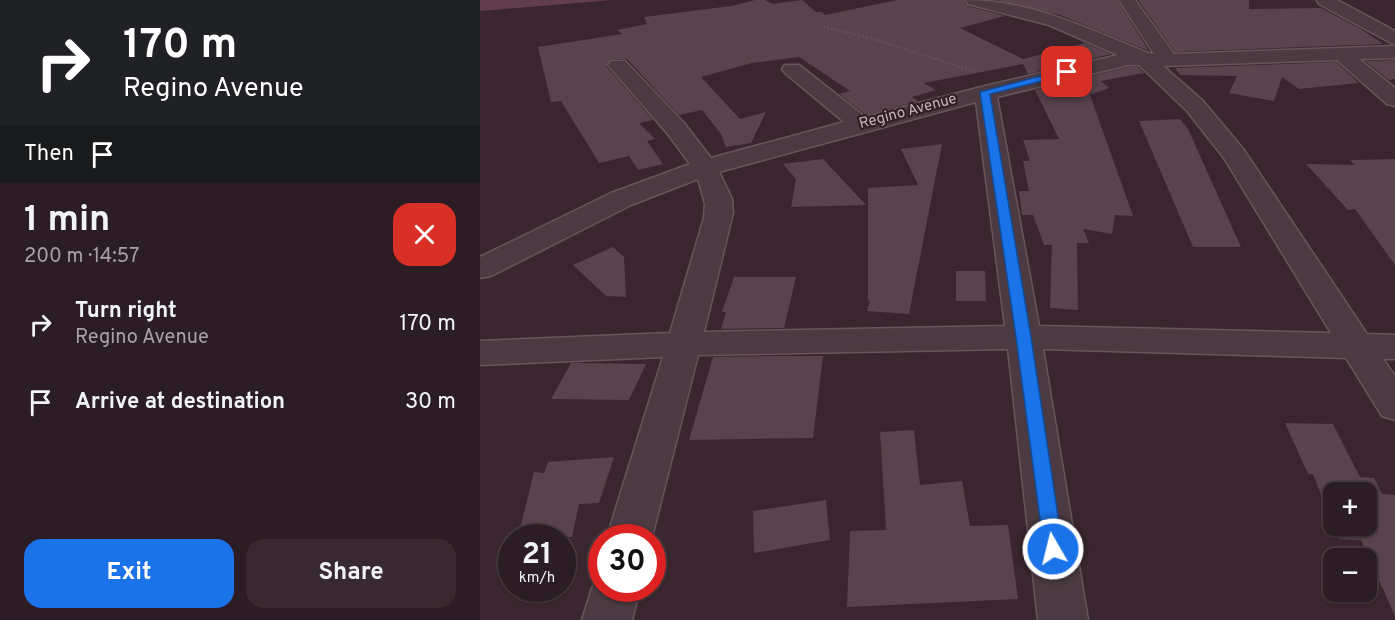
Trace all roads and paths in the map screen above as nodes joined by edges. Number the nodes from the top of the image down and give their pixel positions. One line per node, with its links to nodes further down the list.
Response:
1 (974, 0): 8 (street)
2 (1126, 0): 8 (street)
3 (1325, 0): 5 (street)
4 (823, 27): 11 (path)
5 (1395, 39)
6 (1395, 52): 7 (street, Regino Avenue)
7 (1340, 53): 8 (street, Regino Avenue); 12 (street)
8 (1157, 60): 11 (street, Regino Avenue); 18 (street)
9 (618, 65): 14 (street)
10 (792, 69): 13 (street)
11 (998, 89): 13 (street, Regino Avenue); 16 (street)
12 (1395, 99)
13 (861, 125): 14 (street, Regino Avenue)
14 (704, 168): 15 (street, Regino Avenue); 17 (street)
15 (480, 269)
16 (1024, 337): 17 (street); 18 (street); 25 (street)
17 (683, 344): 20 (street); 22 (street)
18 (1358, 347): 19 (street); 21 (street)
19 (1395, 347)
20 (480, 353)
21 (1395, 406)
22 (634, 524)
23 (612, 602): 24 (street)
24 (607, 620)
25 (1063, 620)

